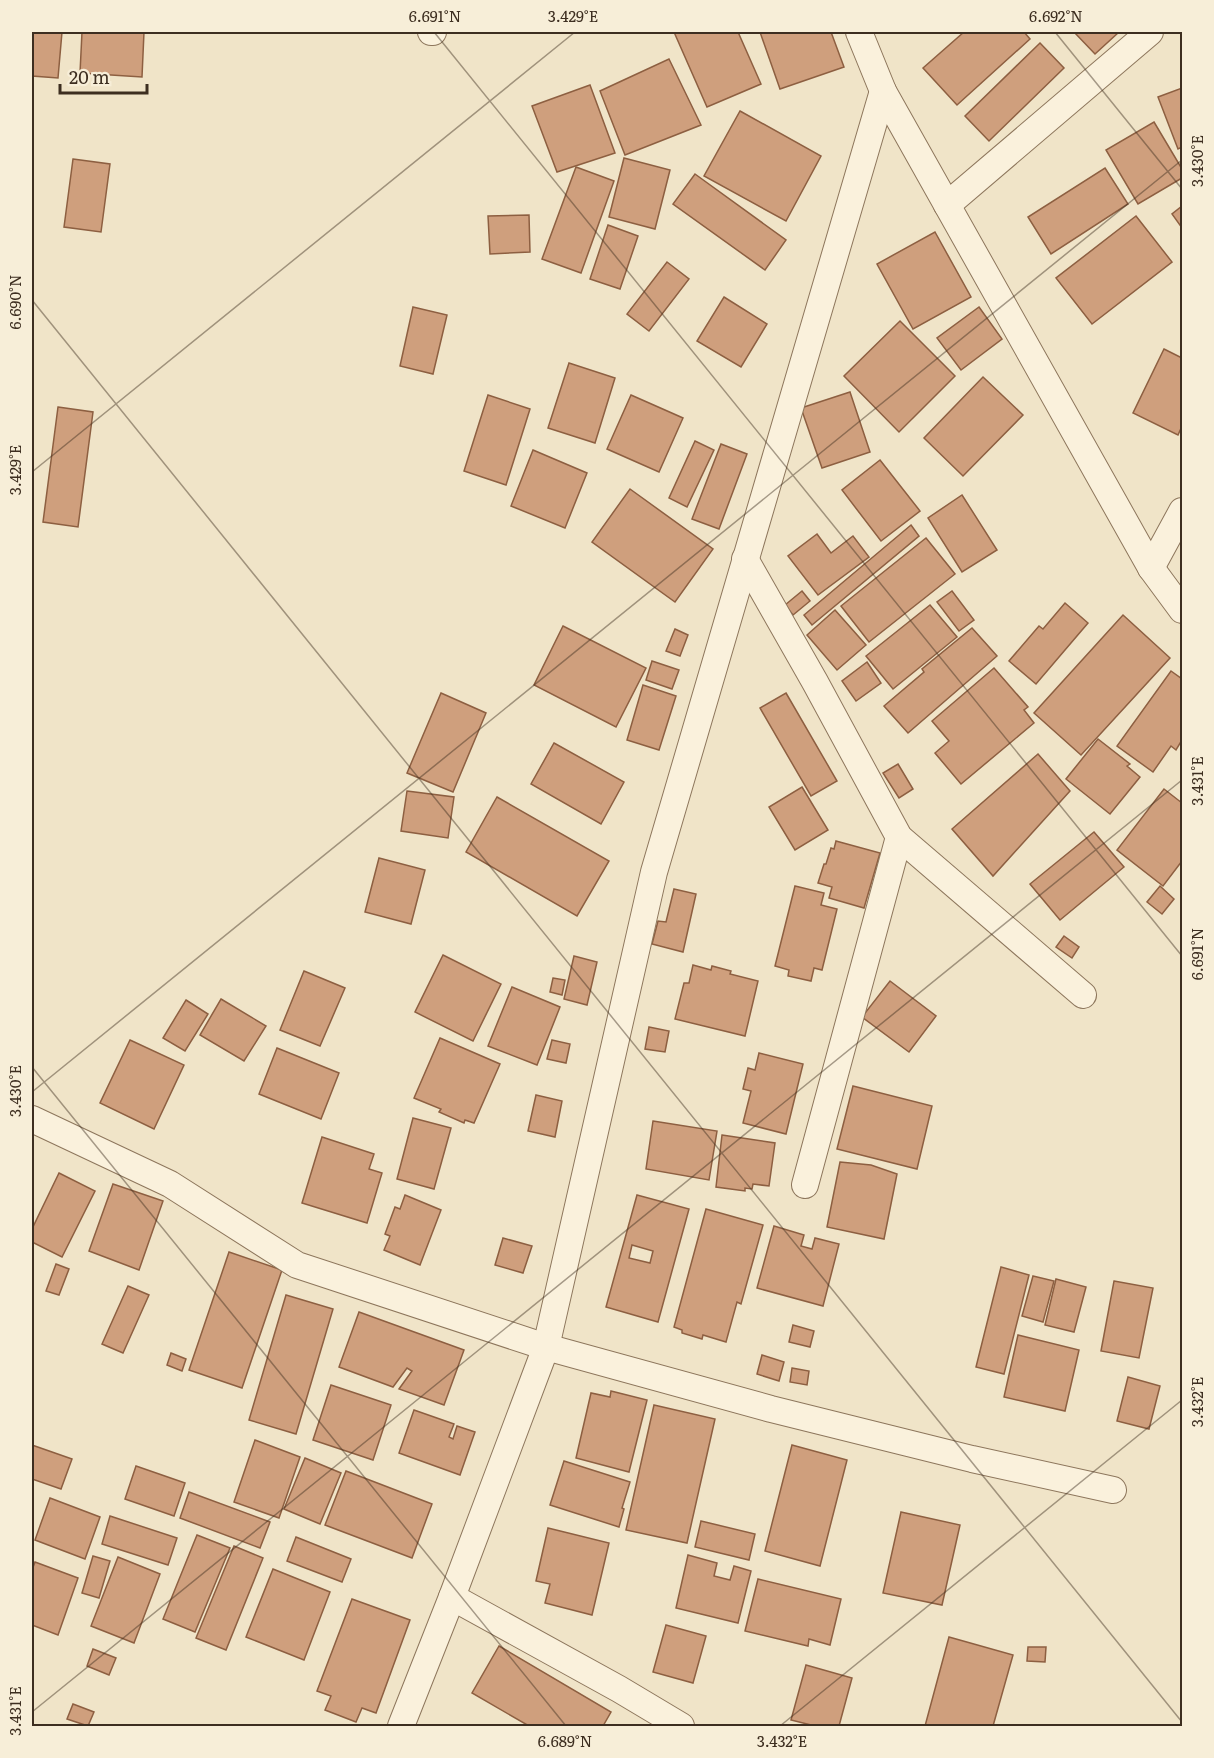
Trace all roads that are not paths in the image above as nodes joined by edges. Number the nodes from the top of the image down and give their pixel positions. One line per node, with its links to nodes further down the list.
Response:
1 (858, 32): 3 (street)
2 (1150, 32): 4 (street)
3 (883, 91): 4 (street); 6 (street)
4 (947, 205): 7 (street)
5 (1182, 511): 7 (street)
6 (745, 559): 9 (street); 13 (street)
7 (1151, 568): 8 (street)
8 (1182, 610)
9 (899, 837): 10 (street); 12 (street)
10 (1083, 995)
11 (32, 1119): 13 (street)
12 (805, 1185)
13 (546, 1347): 14 (street); 15 (street)
14 (1113, 1490)
15 (452, 1597): 16 (street); 17 (street)
16 (401, 1726)
17 (681, 1726)

